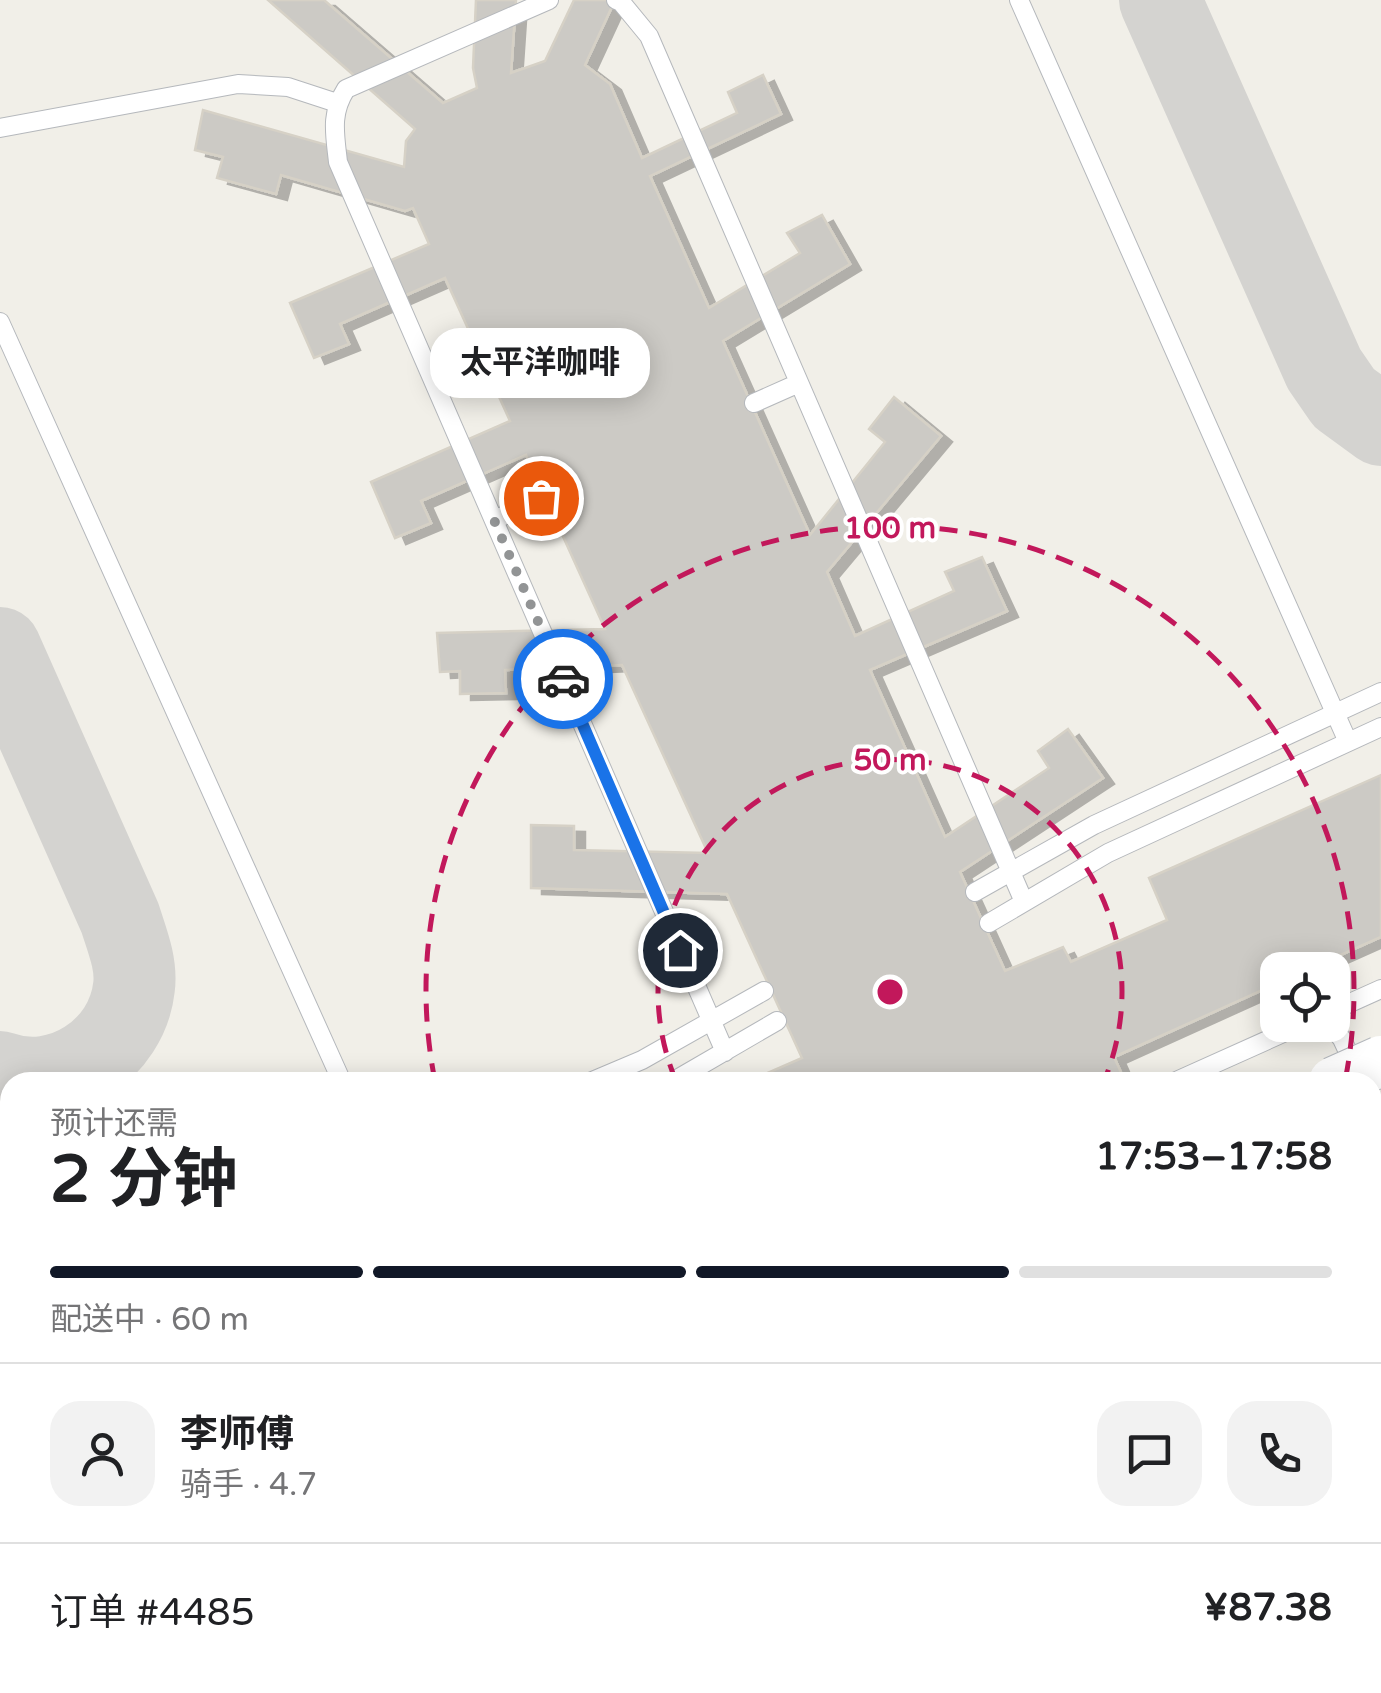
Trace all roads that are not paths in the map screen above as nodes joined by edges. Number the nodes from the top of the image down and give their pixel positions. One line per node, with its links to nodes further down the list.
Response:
1 (549, 0): 4 (lane)
2 (1019, 0): 12 (lane)
3 (620, 1): 7 (lane)
4 (337, 103): 5 (lane); 10 (lane)
5 (0, 128)
6 (0, 322): 28 (lane)
7 (799, 383): 8 (lane); 15 (lane)
8 (754, 403)
9 (541, 498): 10 (lane)
10 (494, 520): 22 (lane)
11 (1381, 692): 12 (lane)
12 (1335, 714): 14 (lane); 15 (lane)
13 (1381, 727): 14 (lane)
14 (1348, 742): 17 (lane)
15 (1011, 872): 16 (lane); 17 (lane)
16 (975, 892)
17 (1024, 902): 18 (lane)
18 (989, 923)
19 (1381, 989): 21 (lane)
20 (764, 990): 22 (lane)
21 (1350, 1003)
22 (712, 1021): 26 (lane); 29 (lane)
23 (777, 1021): 26 (lane)
24 (1263, 1042): 31 (lane)
25 (1343, 1042): 33 (lane)
26 (725, 1052): 30 (lane)
27 (1381, 1061): 32 (main road, bridge)
28 (338, 1072)
29 (614, 1072)
30 (690, 1072)
31 (1196, 1072)
32 (1356, 1072)
33 (1357, 1072)

